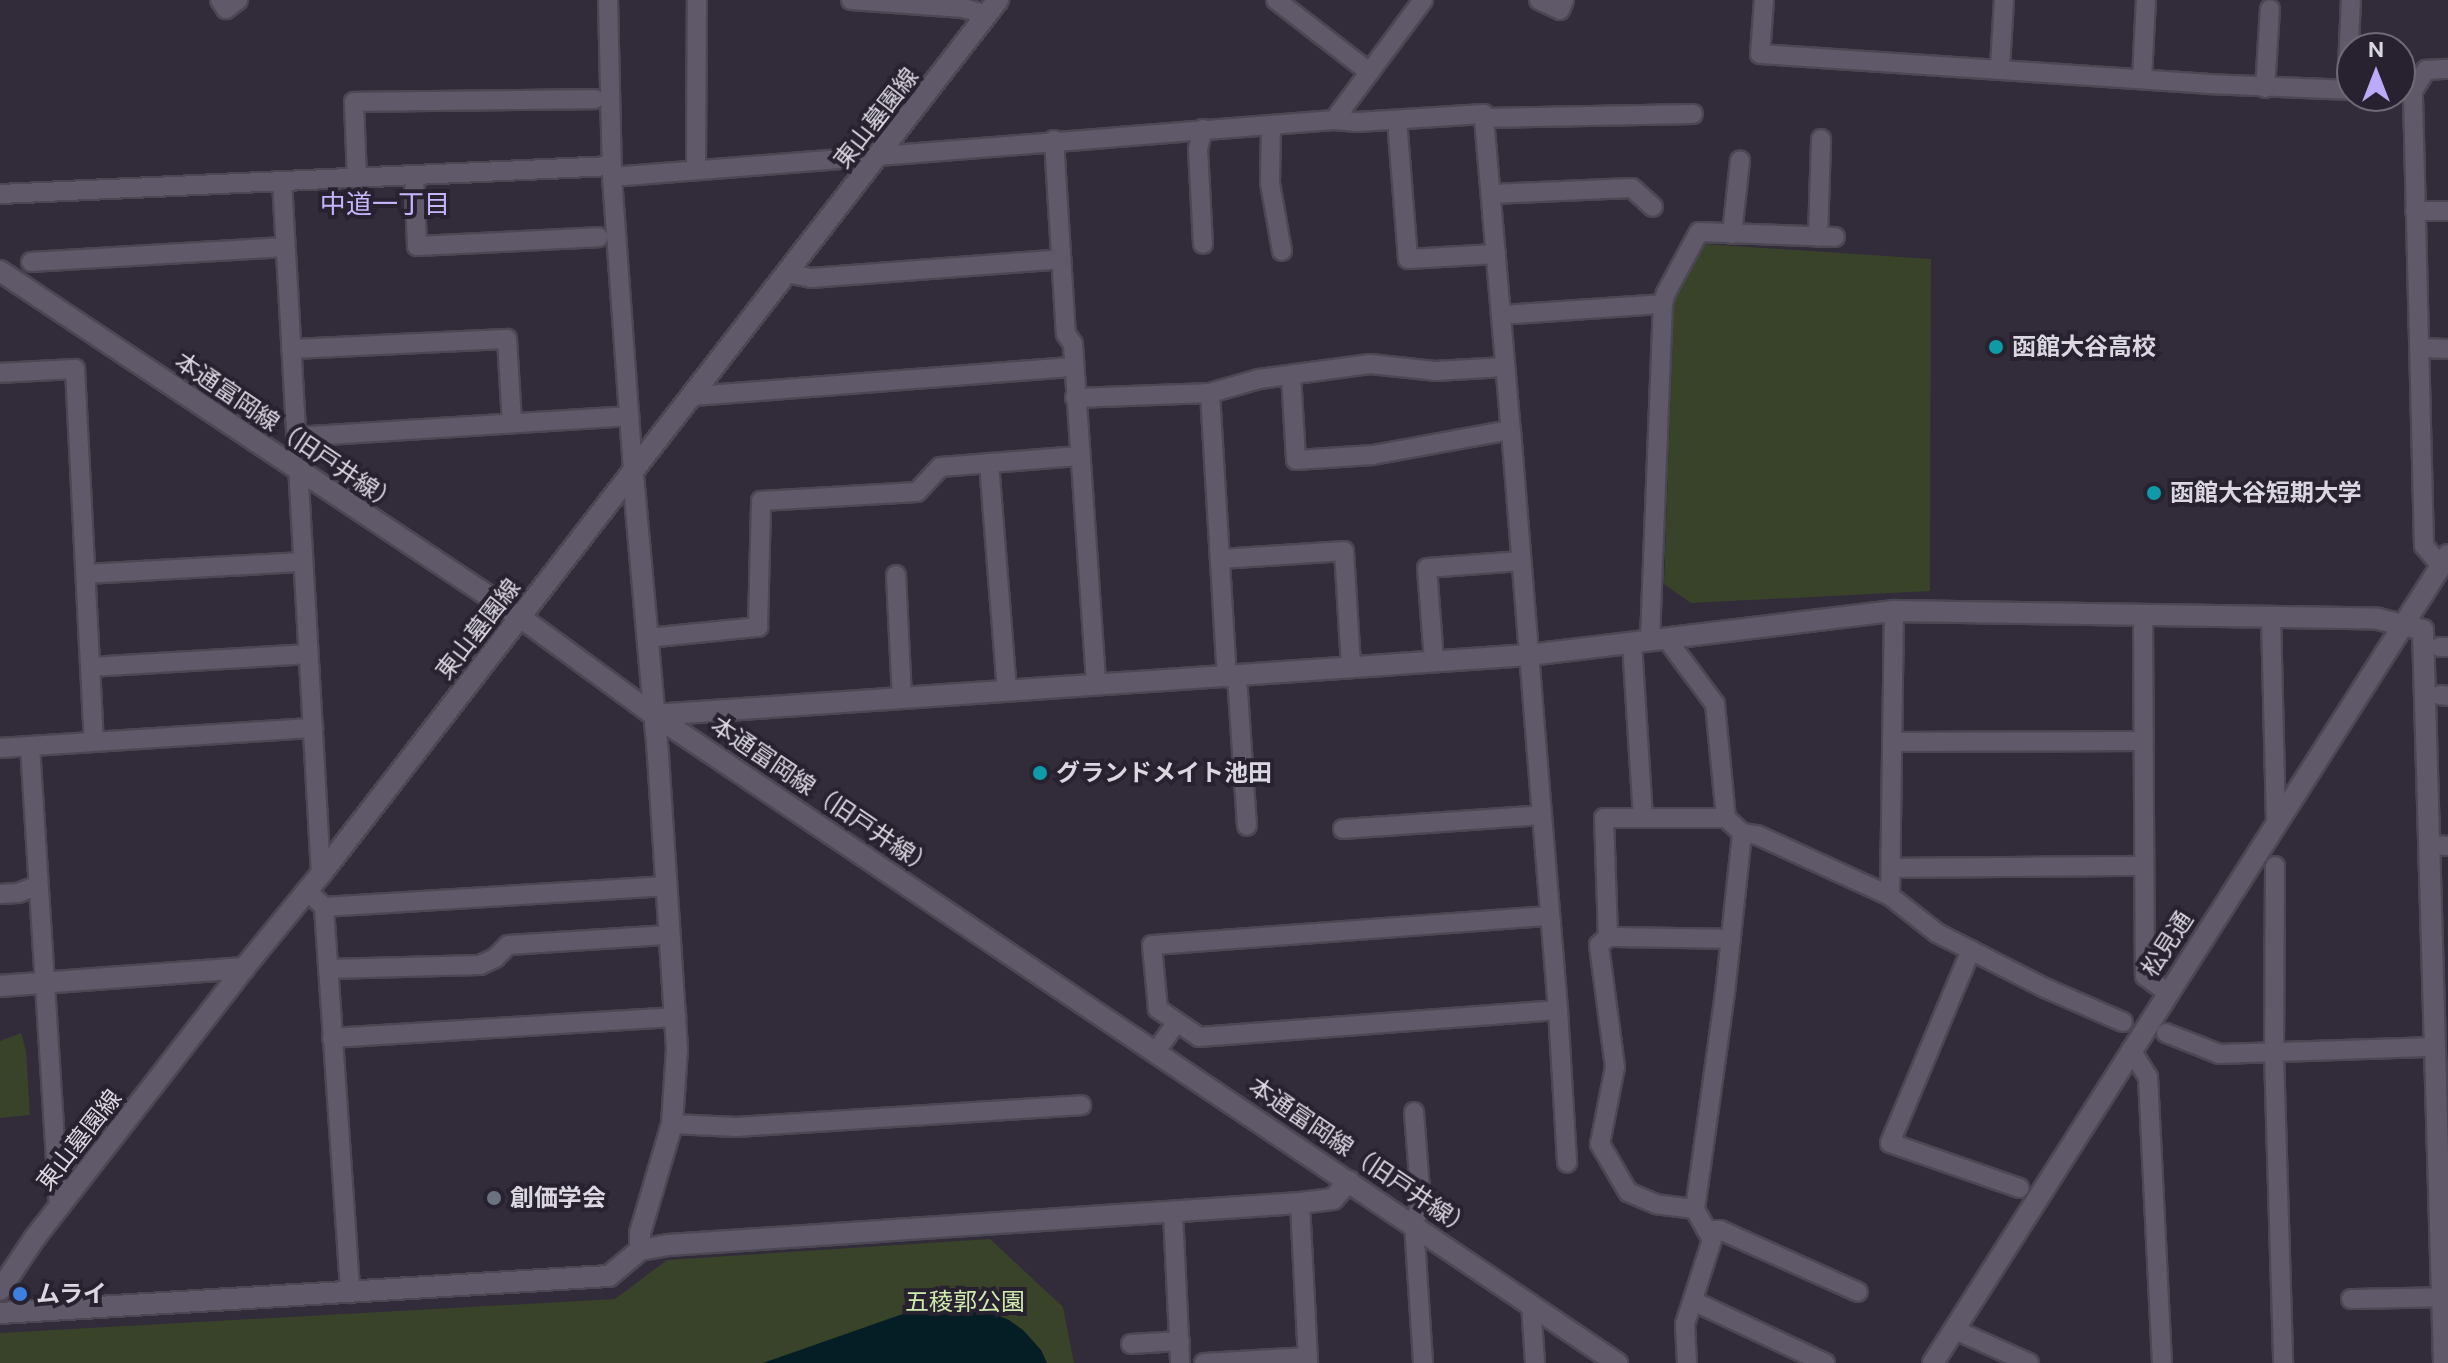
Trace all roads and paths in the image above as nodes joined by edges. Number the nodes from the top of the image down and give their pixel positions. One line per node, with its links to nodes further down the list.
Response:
1 (220, 0): 2 (street)
2 (238, 0)
3 (608, 0): 38 (street)
4 (697, 0): 37 (street)
5 (851, 0): 14 (street)
6 (1276, 0): 20 (street)
7 (1423, 0): 20 (street)
8 (1539, 0): 9 (street)
9 (1564, 0)
10 (1764, 0): 18 (street)
11 (2004, 0): 18 (street)
12 (2146, 0): 21 (street)
13 (2351, 0): 17 (street)
14 (892, 2): 15 (street)
15 (992, 7): 35 (street, 東山墓園線)
16 (2270, 9): 23 (street)
17 (2351, 32)
18 (2000, 67): 21 (street)
19 (2448, 69): 22 (street)
20 (1369, 72): 29 (street)
21 (2142, 78): 23 (street)
22 (2416, 81)
23 (2265, 88): 24 (street)
24 (2336, 90)
25 (595, 99): 40 (street)
26 (2408, 112): 45 (street)
27 (1693, 114): 28 (street)
28 (1484, 118): 30 (street); 43 (street)
29 (1334, 120): 30 (street); 31 (street)
30 (1397, 120): 52 (street)
31 (1271, 125): 32 (street); 51 (street)
32 (1203, 129): 34 (street); 49 (street)
33 (1821, 139): 47 (street)
34 (1054, 140): 35 (street); 53 (street)
35 (878, 159): 37 (street); 56 (street, 東山墓園線)
36 (1740, 160): 47 (street)
37 (696, 169): 38 (street)
38 (612, 171): 39 (street); 69 (street)
39 (414, 176): 40 (street); 48 (street)
40 (357, 178): 41 (street)
41 (282, 181): 42 (street); 50 (street)
42 (0, 194)
43 (1491, 194): 44 (street); 52 (street)
44 (1653, 207)
45 (2415, 211): 46 (street); 59 (street)
46 (2448, 211)
47 (1732, 234): 57 (street)
48 (599, 237)
49 (1203, 244)
50 (285, 247): 54 (street); 60 (street)
51 (1282, 251)
52 (1496, 254): 58 (street)
53 (1061, 259): 56 (street); 62 (street)
54 (31, 262)
55 (0, 271): 75 (street, 本通富岡線（旧戸井線）)
56 (786, 273): 67 (street, 東山墓園線)
57 (1663, 304): 58 (street); 89 (street)
58 (1501, 315): 63 (street)
59 (2420, 348): 61 (street); 79 (street)
60 (291, 349): 70 (street); 72 (street)
61 (2448, 349)
62 (1074, 367): 67 (street); 68 (street)
63 (1505, 367): 65 (street); 71 (street)
64 (0, 373): 81 (street)
65 (1291, 375): 66 (street); 71 (street)
66 (1210, 393): 68 (street); 77 (street)
67 (694, 396): 76 (street, 東山墓園線)
68 (1075, 398): 73 (street)
69 (629, 416): 70 (street); 76 (street)
70 (512, 423): 72 (street)
71 (1511, 430): 78 (street)
72 (296, 437): 75 (street)
73 (1079, 456): 74 (street); 96 (street)
74 (989, 463): 88 (street); 97 (street)
75 (298, 472): 80 (street); 85 (street, 本通富岡線（旧戸井線）)
76 (633, 473): 85 (street, 東山墓園線); 88 (street)
77 (1221, 559): 94 (street); 95 (street)
78 (1521, 561): 91 (street); 92 (street)
79 (2444, 561): 87 (street, 松見通)
80 (303, 562): 81 (street); 90 (street)
81 (86, 574): 93 (street)
82 (896, 575): 98 (street)
83 (1894, 611): 84 (street); 89 (street); 103 (street)
84 (2143, 614): 86 (street); 101 (street)
85 (520, 617): 99 (street, 本通富岡線（旧戸井線）); 117 (street, 東山墓園線)
86 (2271, 617): 87 (street); 109 (street)
87 (2404, 625): 109 (street, 松見通); 113 (street)
88 (647, 638): 99 (street)
89 (1649, 640): 91 (street); 107 (street); 108 (street)
90 (309, 654): 93 (street); 100 (street)
91 (1529, 655): 92 (street); 106 (street)
92 (1434, 661): 94 (street)
93 (90, 667): 102 (street)
94 (1351, 667): 95 (street)
95 (1232, 676): 96 (street); 110 (street)
96 (1096, 684): 97 (street)
97 (1007, 690): 98 (street)
98 (902, 697): 99 (street)
99 (654, 715): 119 (street); 143 (street, 本通富岡線（旧戸井線）)
100 (313, 728): 102 (street); 117 (street)
101 (2143, 741): 103 (street); 114 (street)
102 (94, 742): 104 (street)
103 (1892, 742): 116 (street)
104 (30, 746): 105 (street); 118 (street)
105 (0, 748)
106 (1542, 815): 111 (street); 124 (street)
107 (1643, 818): 108 (street); 126 (street)
108 (1726, 818): 112 (street)
109 (2276, 825): 134 (street, 松見通)
110 (1247, 826)
111 (1343, 829)
112 (1742, 833): 122 (street); 127 (street)
113 (2439, 845): 129 (street)
114 (2143, 866): 116 (street); 134 (street)
115 (2275, 866): 144 (street)
116 (1893, 868): 122 (street)
117 (321, 874): 120 (street, 東山墓園線)
118 (39, 885): 121 (street); 132 (street)
119 (666, 886): 123 (street); 125 (street)
120 (307, 891): 123 (street); 130 (street, 東山墓園線)
121 (0, 894)
122 (1890, 896): 128 (street)
123 (324, 907): 131 (street)
124 (1550, 916): 135 (street); 138 (street)
125 (669, 935): 131 (street); 136 (street)
126 (1608, 937): 127 (street); 155 (street)
127 (1731, 939): 155 (street)
128 (1971, 950): 137 (street); 152 (street)
129 (2440, 950): 141 (street)
130 (244, 968): 132 (street); 154 (street, 東山墓園線)
131 (328, 969): 140 (street)
132 (45, 983): 133 (street); 154 (street)
133 (0, 986)
134 (2167, 992): 142 (street, 松見通)
135 (1558, 1010): 138 (street); 150 (street)
136 (676, 1017): 140 (street); 148 (street)
137 (2123, 1022)
138 (1176, 1023): 143 (street)
139 (2166, 1033): 144 (street)
140 (332, 1038): 162 (street)
141 (2434, 1047): 144 (street); 145 (street)
142 (2131, 1050): 168 (street, 松見通); 181 (street)
143 (1156, 1051): 151 (street, 本通富岡線（旧戸井線）)
144 (2274, 1053): 182 (street)
145 (2443, 1069): 149 (street)
146 (1081, 1105): 148 (street)
147 (1414, 1112): 157 (street)
148 (672, 1124): 159 (street)
149 (2443, 1159): 163 (street)
150 (1567, 1163)
151 (1349, 1181): 153 (street); 157 (street, 本通富岡線（旧戸井線）)
152 (2019, 1188)
153 (1300, 1203): 156 (street); 171 (street)
154 (59, 1208): 160 (street, 東山墓園線)
155 (1695, 1209): 158 (street)
156 (1173, 1212): 159 (street); 169 (street)
157 (1414, 1223): 166 (street, 本通富岡線（旧戸井線）); 174 (street)
158 (1708, 1230): 161 (street); 165 (street)
159 (640, 1250): 162 (street)
160 (0, 1290)
161 (1858, 1292)
162 (350, 1293): 167 (street)
163 (2443, 1297): 164 (street); 183 (street)
164 (2351, 1299)
165 (1693, 1301): 177 (street); 178 (street)
166 (1531, 1304): 175 (street); 176 (street, 本通富岡線（旧戸井線）)
167 (0, 1313)
168 (1955, 1330): 179 (street, 松見通); 180 (street)
169 (1180, 1341): 170 (street); 172 (street)
170 (1131, 1344)
171 (1308, 1360): 173 (street)
172 (1180, 1363)
173 (1204, 1363)
174 (1423, 1363)
175 (1535, 1363)
176 (1617, 1363)
177 (1687, 1363)
178 (1825, 1363)
179 (1933, 1363)
180 (2029, 1363)
181 (2162, 1363)
182 (2283, 1363)
183 (2444, 1363)

